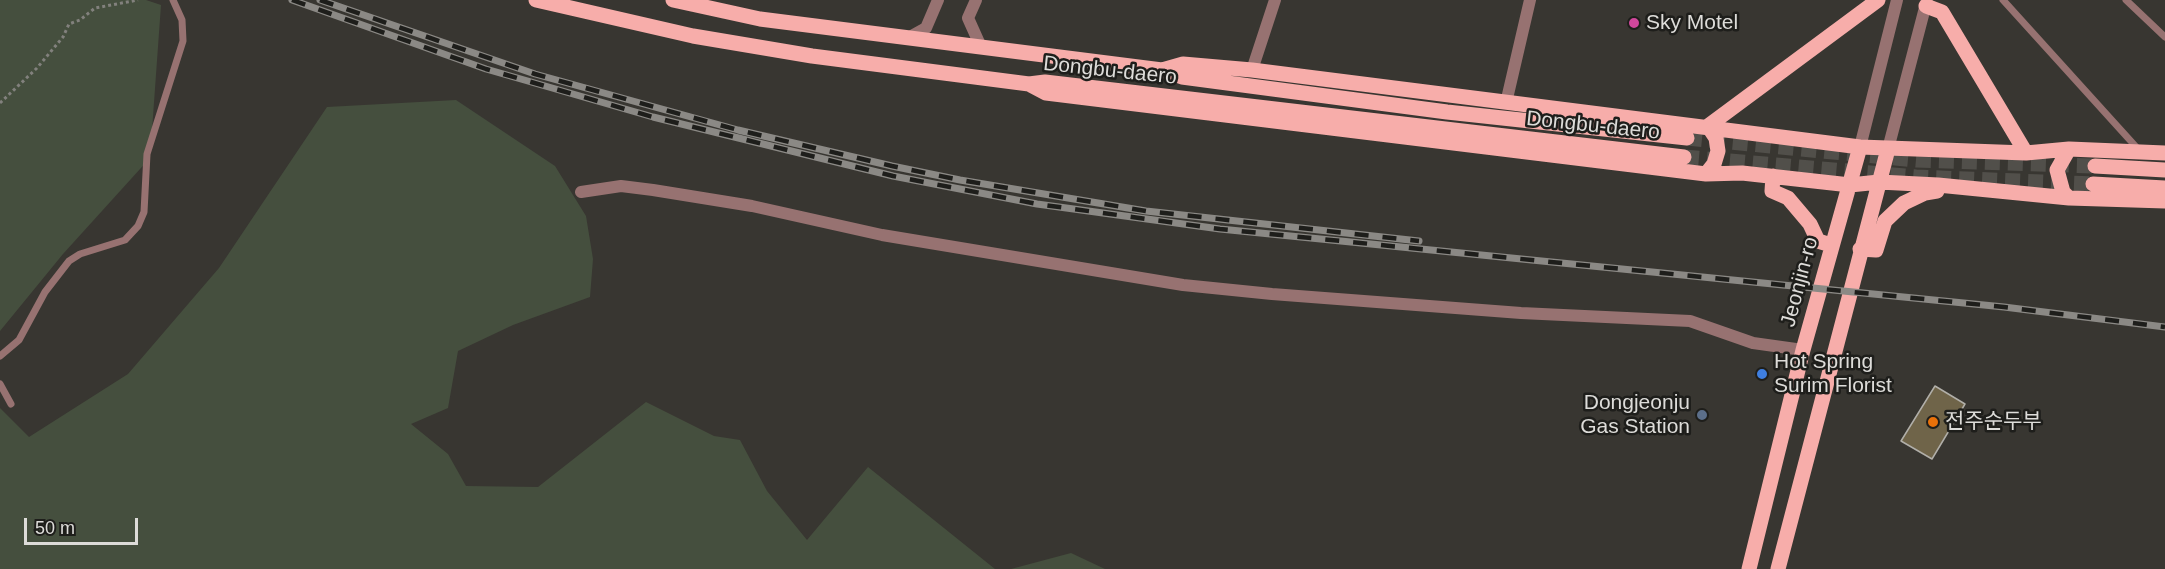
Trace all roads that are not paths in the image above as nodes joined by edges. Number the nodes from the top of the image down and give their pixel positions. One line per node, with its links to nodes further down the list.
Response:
1 (173, 0): 44 (lane)
2 (536, 0): 18 (main road, Dongbu-daero)
3 (673, 0): 14 (main road, Dongbu-daero)
4 (938, 0): 14 (street)
5 (976, 0): 15 (street)
6 (1275, 0): 17 (street)
7 (1530, 0): 19 (street)
8 (1878, 0): 20 (main road)
9 (1897, 0): 22 (street)
10 (2003, 0): 25 (lane)
11 (2126, 0): 13 (lane)
12 (1926, 3): 23 (street); 26 (main road)
13 (2165, 37)
14 (908, 38): 15 (main road, Dongbu-daero)
15 (981, 47): 16 (main road, Dongbu-daero)
16 (1162, 70): 17 (main road, Dongbu-daero); 21 (main road, Dongbu-daero)
17 (1252, 70): 19 (main road, Dongbu-daero)
18 (1029, 84): 28 (main road, Dongbu-daero); 31 (main road)
19 (1506, 103): 20 (main road, Dongbu-daero)
20 (1708, 126): 22 (main road, Dongbu-daero); 31 (main road)
21 (1687, 138)
22 (1860, 147): 23 (main road, Dongbu-daero); 35 (main road, Jeonjin-ro)
23 (1888, 149): 26 (main road, Dongbu-daero); 33 (main road)
24 (2069, 149): 25 (main road, Dongbu-daero); 26 (main road, Dongbu-daero); 39 (main road)
25 (2140, 151): 27 (main road, Dongbu-daero)
26 (2026, 153)
27 (2165, 153)
28 (1684, 157)
29 (2095, 166): 30 (main road)
30 (2165, 170)
31 (1706, 174): 32 (main road)
32 (1773, 176): 35 (main road); 41 (main road)
33 (1879, 182): 35 (main road); 36 (main road); 42 (main road)
34 (2093, 184): 37 (main road)
35 (1850, 185): 41 (main road, Jeonjin-ro)
36 (1938, 185): 39 (main road); 42 (main road)
37 (2165, 188)
38 (581, 192): 43 (street)
39 (2069, 198): 40 (main road)
40 (2165, 201)
41 (1831, 245): 43 (main road, Jeonjin-ro)
42 (1860, 249): 48 (main road)
43 (1803, 350): 47 (main road, Jeonjin-ro)
44 (0, 356)
45 (0, 384): 46 (lane)
46 (11, 404)
47 (1749, 569)
48 (1778, 569)

